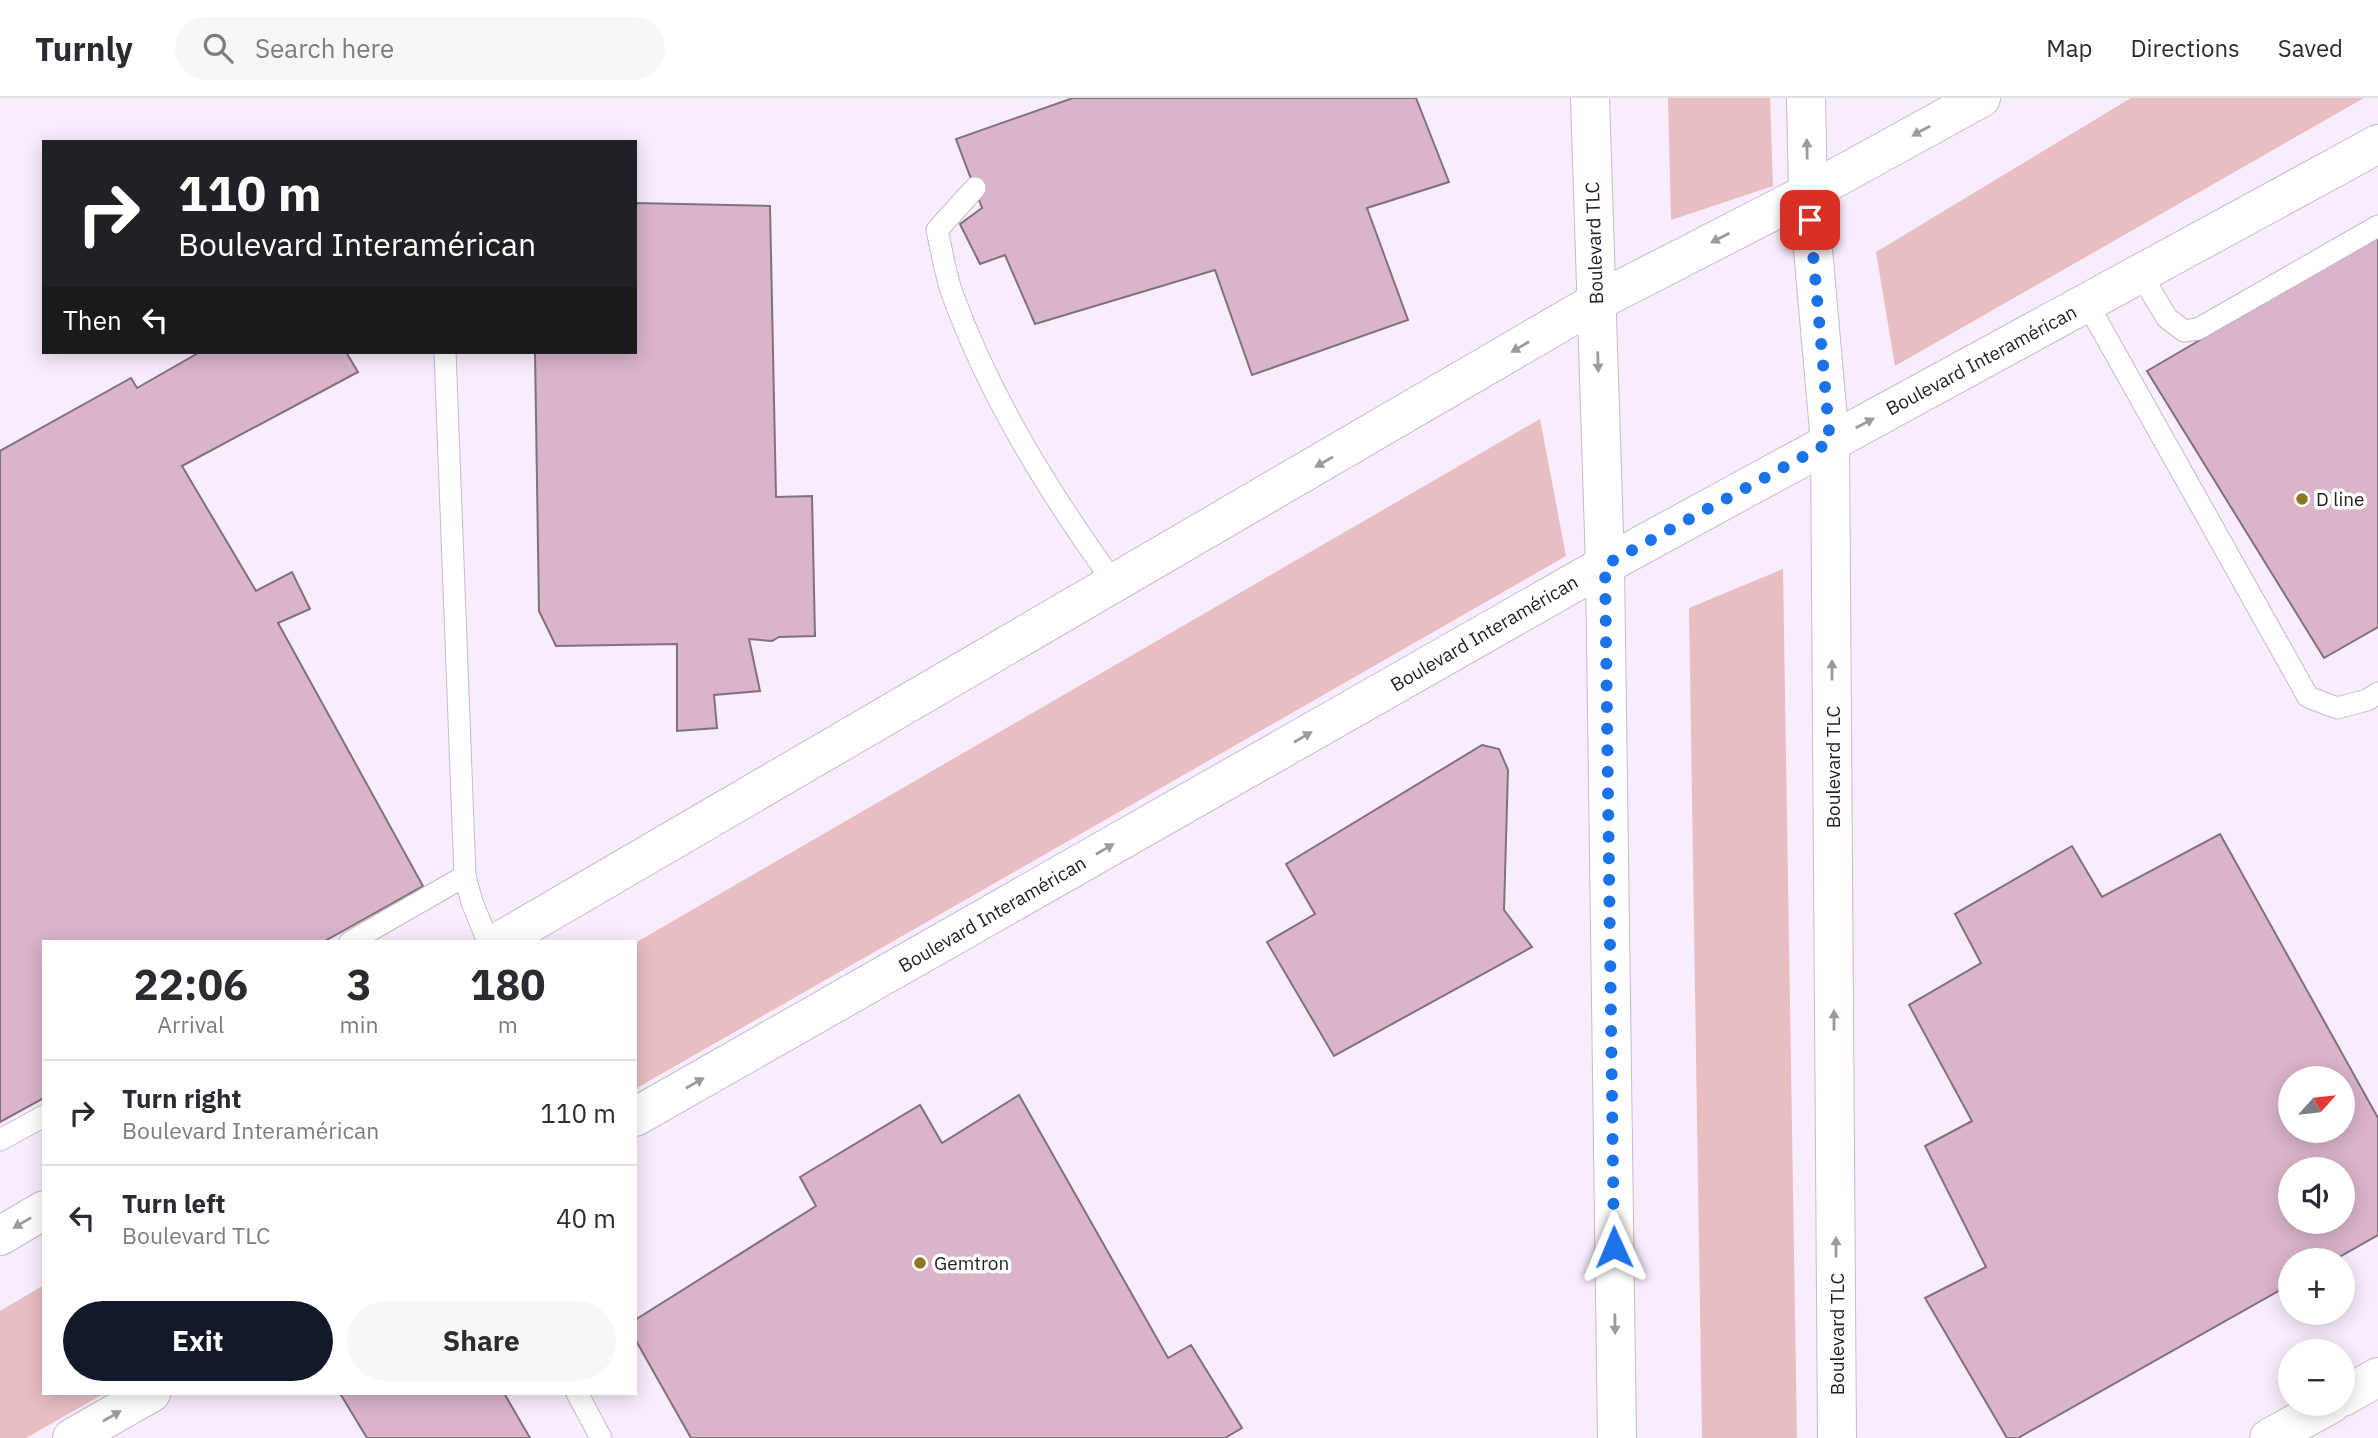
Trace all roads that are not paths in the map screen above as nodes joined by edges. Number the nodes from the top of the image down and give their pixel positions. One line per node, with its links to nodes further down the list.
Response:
1 (1590, 98): 9 (street, Boulevard TLC)
2 (1806, 98): 6 (street, Boulevard TLC, one-way to 2)
3 (1980, 98): 6 (street, one-way to 6)
4 (2378, 144): 8 (street, Boulevard Interamérican)
5 (975, 188): 14 (lane)
6 (1808, 192): 9 (street, one-way to 9); 12 (street, Boulevard TLC)
7 (2378, 226): 8 (lane)
8 (2140, 273): 10 (street, Boulevard Interamérican)
9 (1596, 302): 13 (street, Boulevard TLC, one-way to 13); 14 (street, one-way to 14)
10 (2087, 303): 12 (street, Boulevard Interamérican, one-way to 10); 15 (lane)
11 (445, 354): 16 (lane)
12 (1830, 442): 13 (street, Boulevard Interamérican); 33 (street, Boulevard TLC, one-way to 12)
13 (1605, 565): 21 (street, Boulevard Interamérican, one-way to 13); 32 (street, Boulevard TLC, one-way to 32)
14 (1115, 584): 19 (street)
15 (2378, 693)
16 (465, 876): 17 (lane); 18 (lane)
17 (353, 940)
18 (487, 940)
19 (501, 940)
20 (42, 1116): 22 (lane)
21 (637, 1116)
22 (0, 1140)
23 (42, 1211): 24 (street, one-way to 24)
24 (0, 1236)
25 (2378, 1377): 26 (street)
26 (2355, 1390)
27 (147, 1395): 30 (street, one-way to 27)
28 (578, 1395): 31 (lane)
29 (2309, 1416): 34 (street)
30 (72, 1438)
31 (601, 1438)
32 (1617, 1438)
33 (1838, 1438)
34 (2269, 1438)

